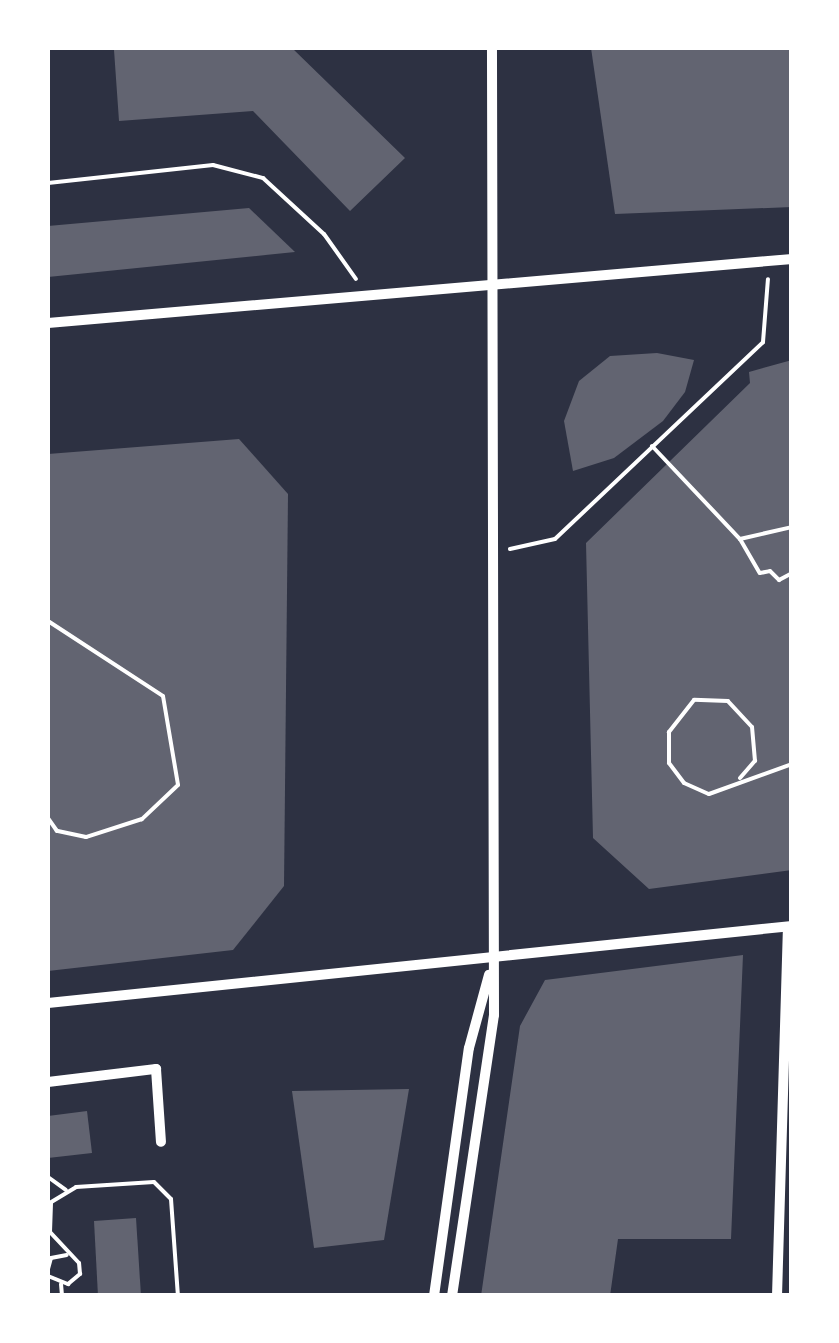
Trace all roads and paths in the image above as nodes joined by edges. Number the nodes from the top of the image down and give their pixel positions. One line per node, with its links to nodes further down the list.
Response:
1 (492, 48): 5 (street)
2 (48, 183): 6 (path)
3 (792, 259): 4 (street)
4 (770, 261): 5 (street); 8 (path)
5 (496, 284): 6 (street); 11 (street)
6 (367, 295): 7 (street)
7 (48, 322)
8 (652, 446): 10 (path); 11 (path)
9 (792, 527): 10 (path)
10 (740, 538): 12 (path)
11 (495, 552): 18 (street)
12 (792, 573)
13 (48, 621): 16 (path)
14 (792, 764): 15 (path)
15 (740, 778): 15 (path)
16 (48, 818)
17 (790, 926): 18 (street); 32 (street)
18 (493, 960): 19 (street); 30 (street); 31 (street)
19 (48, 1003)
20 (48, 1082): 21 (street)
21 (161, 1142)
22 (48, 1178): 23 (path)
23 (66, 1190): 24 (path); 29 (path)
24 (49, 1203): 25 (path)
25 (67, 1255): 26 (path); 27 (path)
26 (48, 1273): 27 (path)
27 (61, 1284): 28 (path)
28 (62, 1296)
29 (178, 1296)
30 (434, 1296)
31 (452, 1296)
32 (776, 1296)

